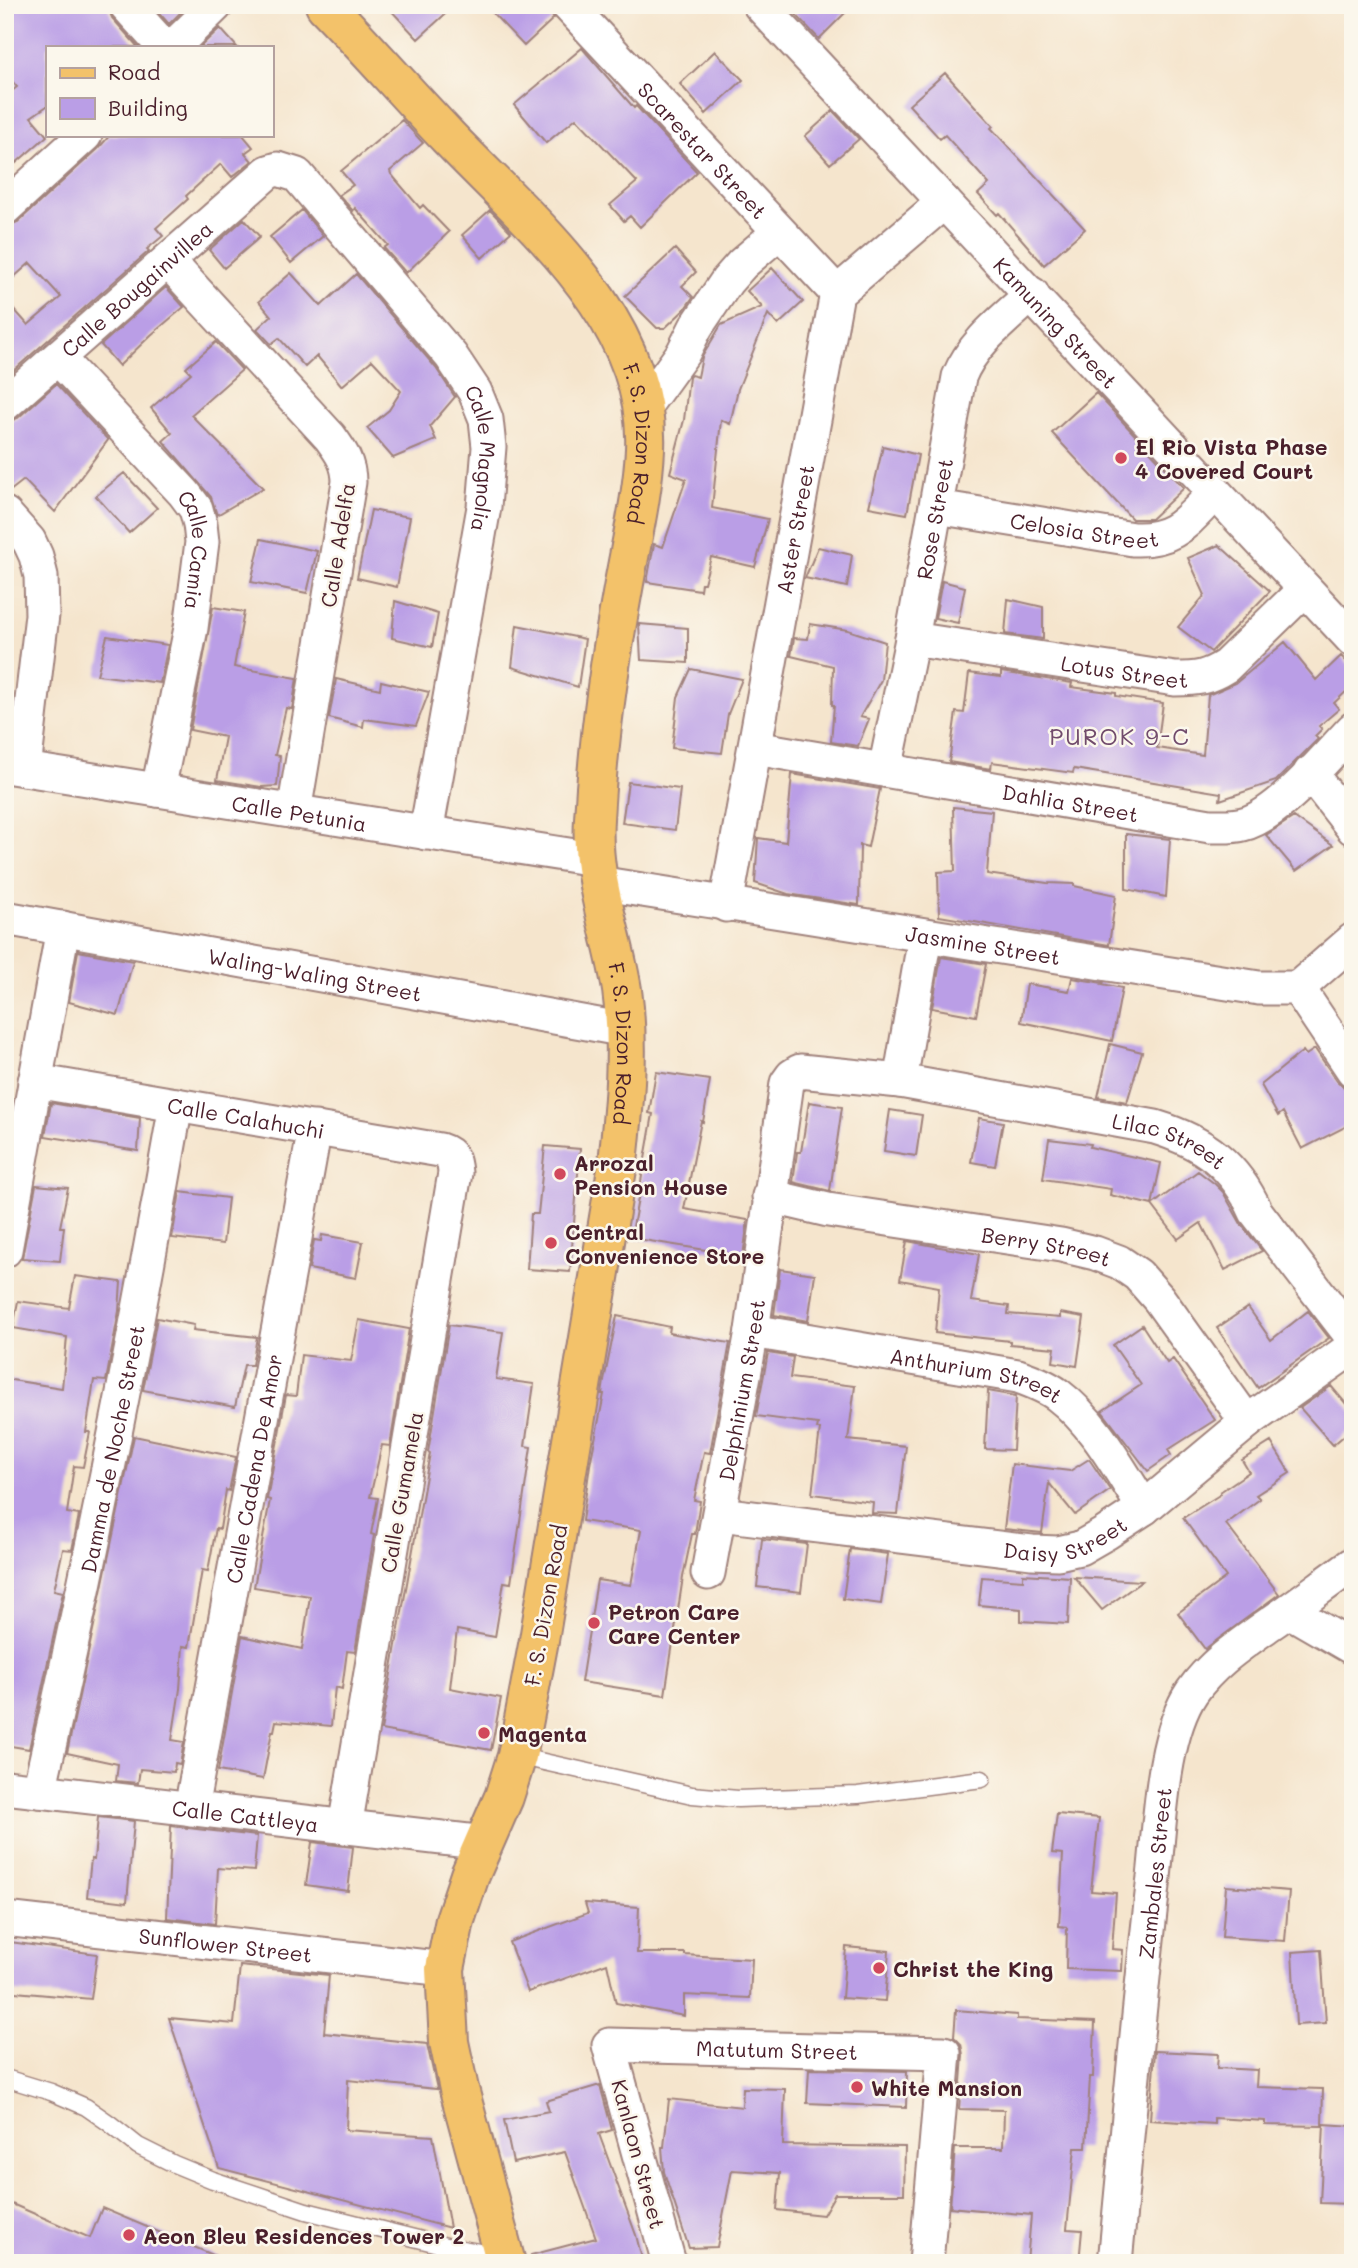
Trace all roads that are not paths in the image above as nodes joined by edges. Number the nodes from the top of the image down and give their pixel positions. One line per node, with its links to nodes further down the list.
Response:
1 (126, 5): 6 (street)
2 (216, 5): 7 (street)
3 (325, 5): 18 (main road, F. S. Dizon Road)
4 (568, 5): 12 (street, Scarestar Street)
5 (761, 5): 10 (street, Kamuning Street)
6 (163, 46)
7 (174, 46)
8 (84, 136): 11 (street)
9 (268, 172): 13 (street, Calle Bougainvillea); 33 (street, Calle Magnolia)
10 (944, 202): 14 (street); 15 (street, Kamuning Street)
11 (5, 208)
12 (779, 232): 14 (street, Scarestar Street); 18 (street)
13 (168, 261): 16 (street, Calle Bougainvillea); 31 (street, Calle Adelfa)
14 (837, 293): 26 (street, Aster Street)
15 (1031, 294): 19 (street, Kamuning Street); 20 (street, Rose Street)
16 (58, 358): 17 (street, Calle Bougainvillea); 30 (street, Calle Camia)
17 (5, 404)
18 (644, 407): 34 (main road, F. S. Dizon Road)
19 (1215, 493): 20 (street, Celosia Street); 22 (street, Kamuning Street)
20 (937, 507): 23 (street, Rose Street)
21 (5, 514): 27 (street)
22 (1305, 589): 23 (street, Lotus Street); 24 (street, Kamuning Street)
23 (912, 639): 28 (street, Rose Street)
24 (1353, 640)
25 (1353, 729): 29 (street, Dahlia Street)
26 (755, 748): 28 (street, Dahlia Street); 35 (street, Aster Street)
27 (15, 768): 30 (street, Calle Petunia)
28 (885, 770): 29 (street, Dahlia Street)
29 (1310, 773): 32 (street)
30 (158, 790): 31 (street, Calle Petunia)
31 (294, 811): 33 (street, Calle Petunia)
32 (1353, 828)
33 (426, 832): 34 (street, Calle Petunia)
34 (596, 871): 35 (street, Jasmine Street); 41 (main road, F. S. Dizon Road)
35 (726, 905): 38 (street, Jasmine Street)
36 (5, 918): 37 (street, Waling-Waling Street)
37 (63, 928): 41 (street, Waling-Waling Street); 43 (street)
38 (925, 936): 40 (street, Jasmine Street); 44 (street)
39 (1353, 940): 40 (street)
40 (1298, 988): 42 (street)
41 (626, 1030): 61 (main road, F. S. Dizon Road)
42 (1353, 1070)
43 (35, 1081): 46 (street, Calle Calahuchi); 50 (street)
44 (901, 1081): 45 (street, Lilac Street); 52 (street, Lilac Street)
45 (787, 1083): 49 (street, Delphinium Street)
46 (176, 1105): 47 (street, Calle Calahuchi); 64 (street, Damma de Noche Street)
47 (315, 1128): 48 (street, Calle Calahuchi); 65 (street, Calle Cadena De Amor)
48 (453, 1157): 66 (street, Calle Gumamela)
49 (769, 1196): 51 (street, Delphinium Street); 54 (street, Berry Street)
50 (5, 1250)
51 (752, 1331): 55 (street, Anthurium Street); 56 (street, Delphinium Street)
52 (1353, 1338)
53 (1353, 1347): 54 (street, Daisy Street)
54 (1247, 1422): 55 (street, Daisy Street)
55 (1144, 1508): 56 (street, Daisy Street)
56 (720, 1514): 58 (street, Delphinium Street)
57 (1353, 1563): 59 (street, Zambales Street)
58 (708, 1573)
59 (1289, 1611): 60 (street); 75 (street, Zambales Street)
60 (1353, 1648)
61 (517, 1756): 62 (lane); 67 (main road, F. S. Dizon Road)
62 (982, 1779)
63 (5, 1787): 64 (street, Calle Cattleya)
64 (40, 1791): 65 (street, Calle Cattleya)
65 (191, 1809): 66 (street, Calle Cattleya)
66 (345, 1827): 67 (street, Calle Cattleya)
67 (485, 1843): 69 (main road, F. S. Dizon Road)
68 (5, 1919): 69 (street, Sunflower Street)
69 (445, 1969): 72 (main road, F. S. Dizon Road)
70 (609, 2045): 73 (street, Kanlaon Street); 74 (street, Matutum Street)
71 (5, 2078): 72 (lane)
72 (505, 2260)
73 (669, 2263)
74 (926, 2263)
75 (1115, 2263)

